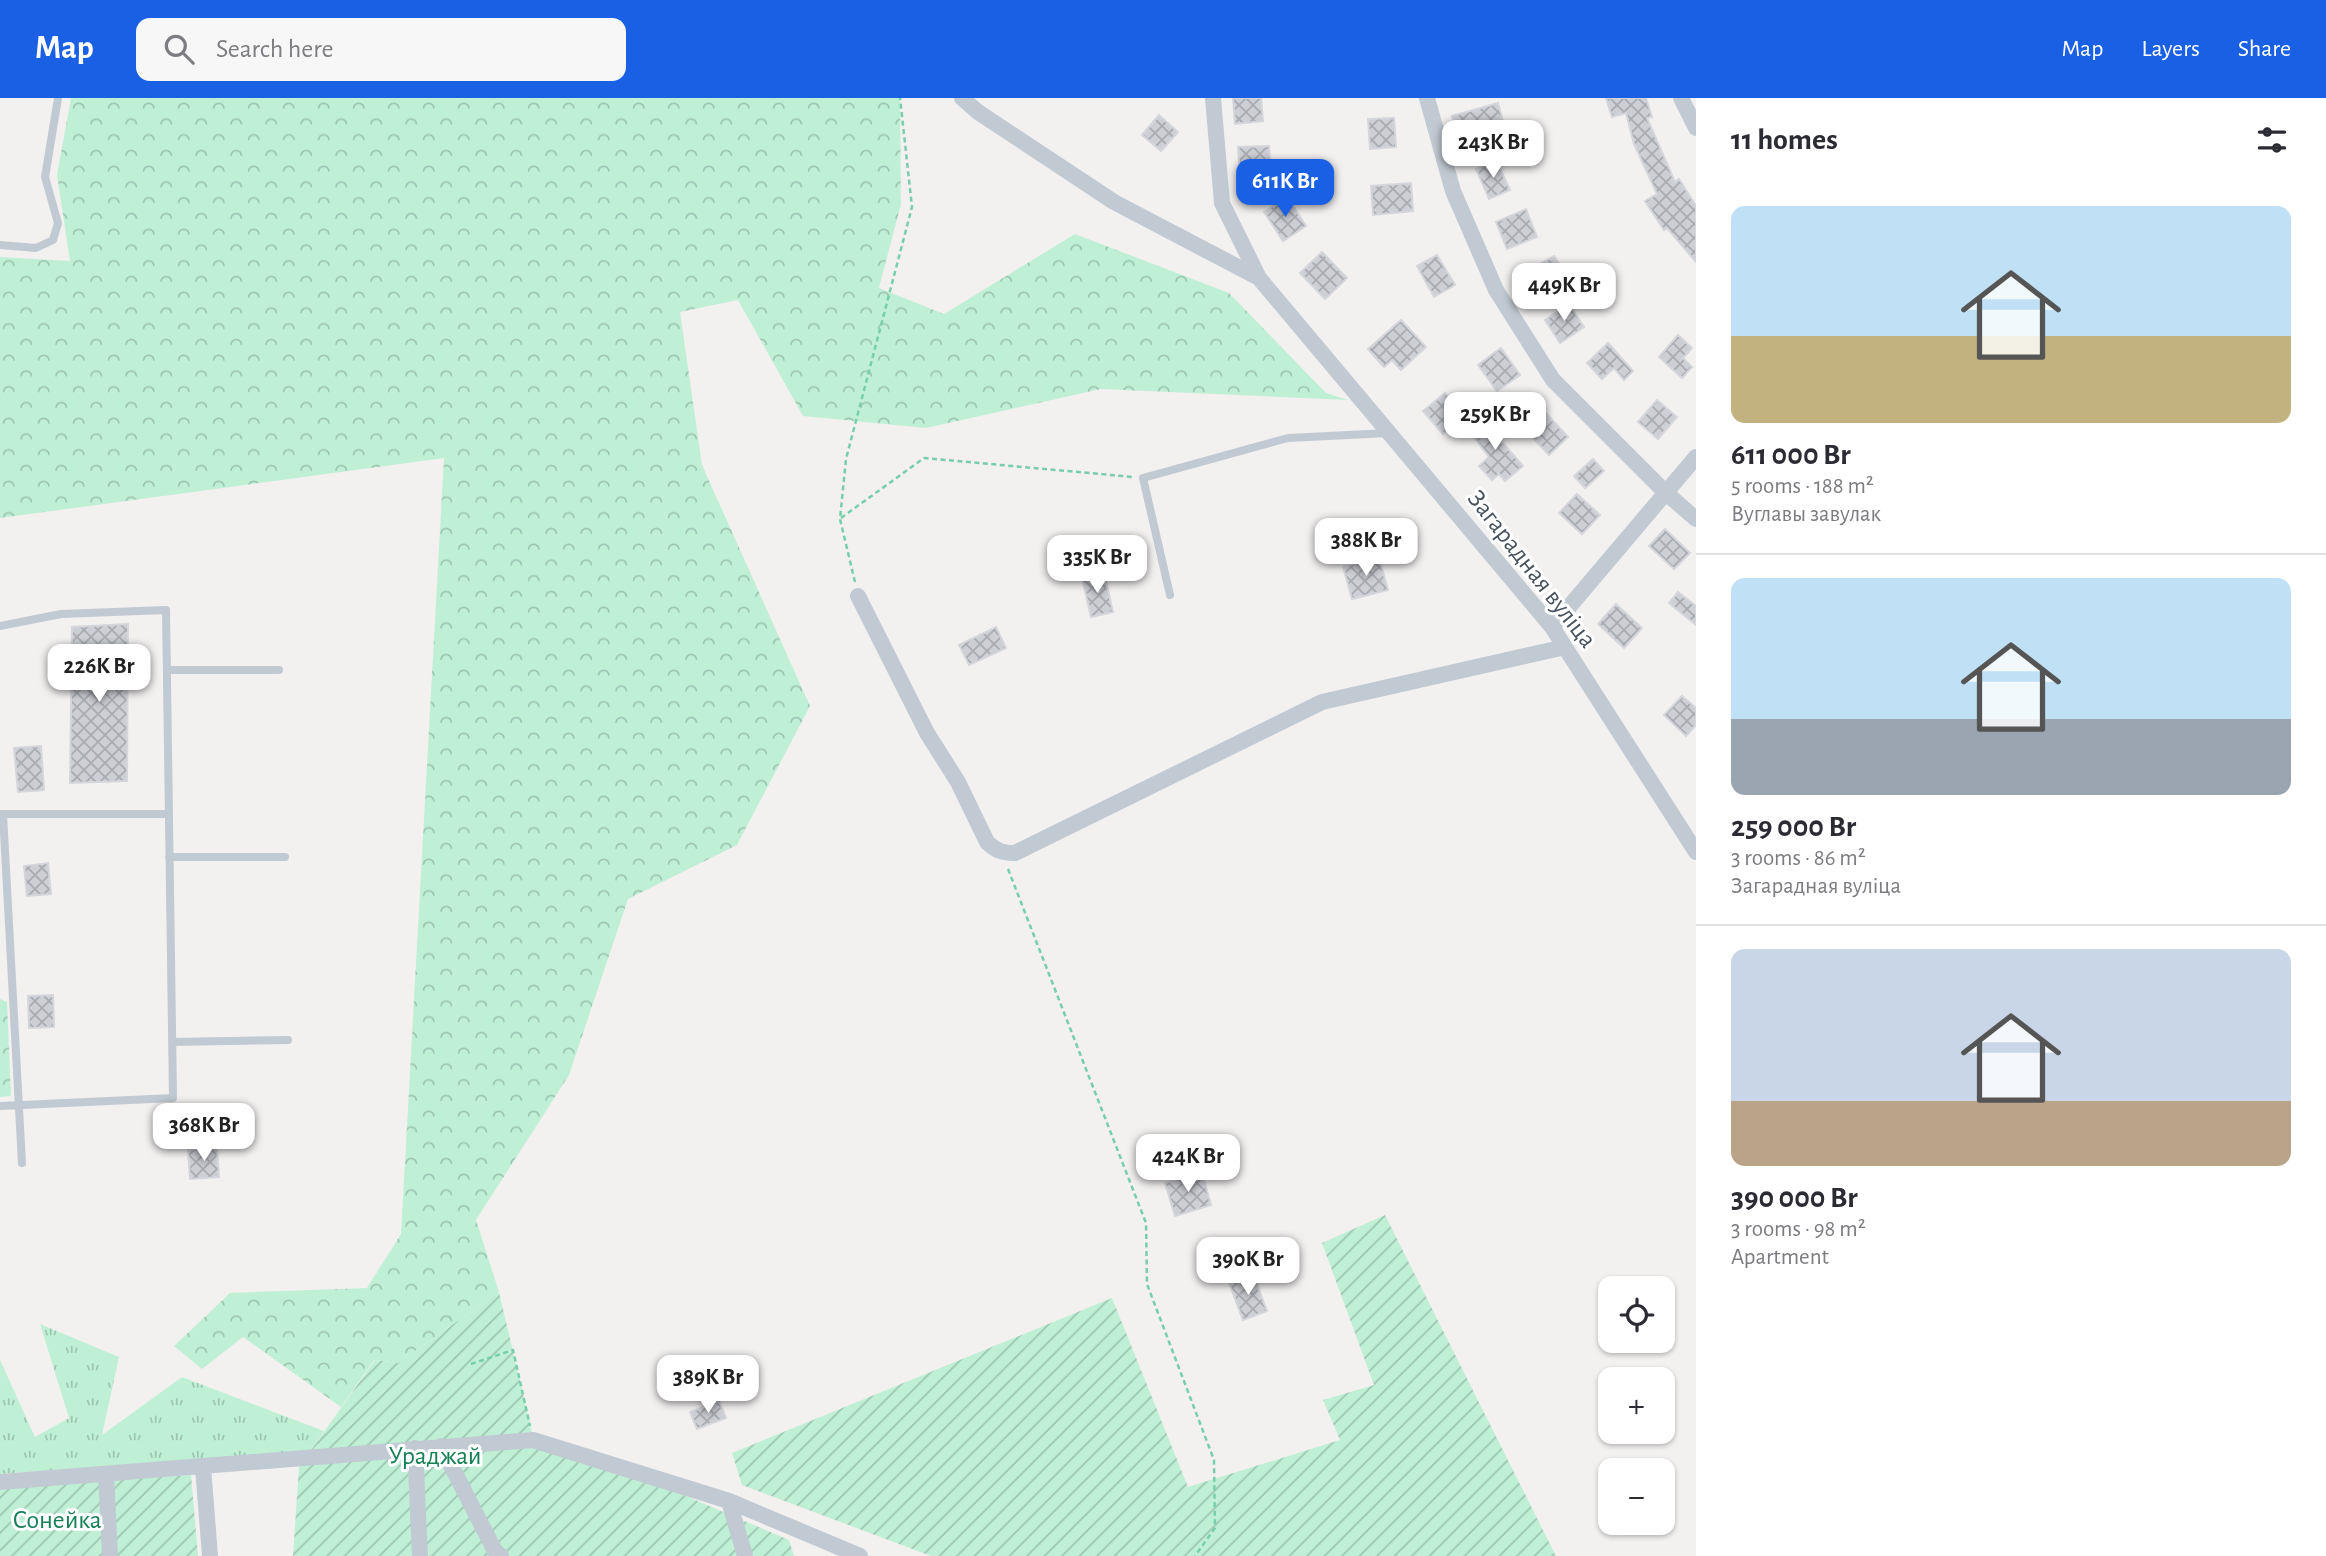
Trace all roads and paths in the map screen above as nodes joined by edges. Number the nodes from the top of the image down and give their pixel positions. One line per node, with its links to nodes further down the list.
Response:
1 (58, 98): 8 (lane)
2 (900, 98): 14 (path)
3 (962, 98): 9 (street, Загарадная вуліца)
4 (1213, 98): 9 (street)
5 (1427, 98): 13 (street)
6 (1681, 98): 7 (street)
7 (1696, 128)
8 (0, 245)
9 (1259, 278): 10 (street, Загарадная вуліца)
10 (1391, 433): 12 (lane); 19 (street, Загарадная вуліца)
11 (1696, 457): 13 (street)
12 (1143, 478): 14 (path); 16 (lane)
13 (1665, 492): 15 (street); 19 (street)
14 (840, 519): 17 (path)
15 (1696, 519)
16 (1170, 595)
17 (858, 596): 26 (street)
18 (0, 626): 21 (lane)
19 (1552, 627): 20 (street, Загарадная вуліца)
20 (1565, 648): 25 (street, Загарадная вуліца); 26 (street)
21 (167, 670): 22 (lane); 24 (lane)
22 (279, 670)
23 (2, 814): 24 (lane); 31 (lane)
24 (169, 814): 27 (lane)
25 (1696, 852)
26 (1002, 853): 48 (path)
27 (170, 857): 28 (lane); 30 (lane)
28 (285, 857)
29 (288, 1040): 30 (lane)
30 (172, 1042): 31 (lane)
31 (19, 1105): 32 (lane); 33 (lane)
32 (0, 1106)
33 (22, 1163)
34 (471, 1364): 35 (path)
35 (533, 1440): 36 (street); 41 (street)
36 (441, 1446): 37 (street); 45 (street)
37 (415, 1448): 38 (street); 44 (street)
38 (203, 1467): 39 (street); 43 (street)
39 (106, 1474): 40 (street); 42 (street)
40 (0, 1482)
41 (729, 1500): 46 (street); 47 (street)
42 (110, 1556)
43 (210, 1556)
44 (420, 1556)
45 (501, 1556)
46 (745, 1556)
47 (860, 1556)
48 (1195, 1556)

